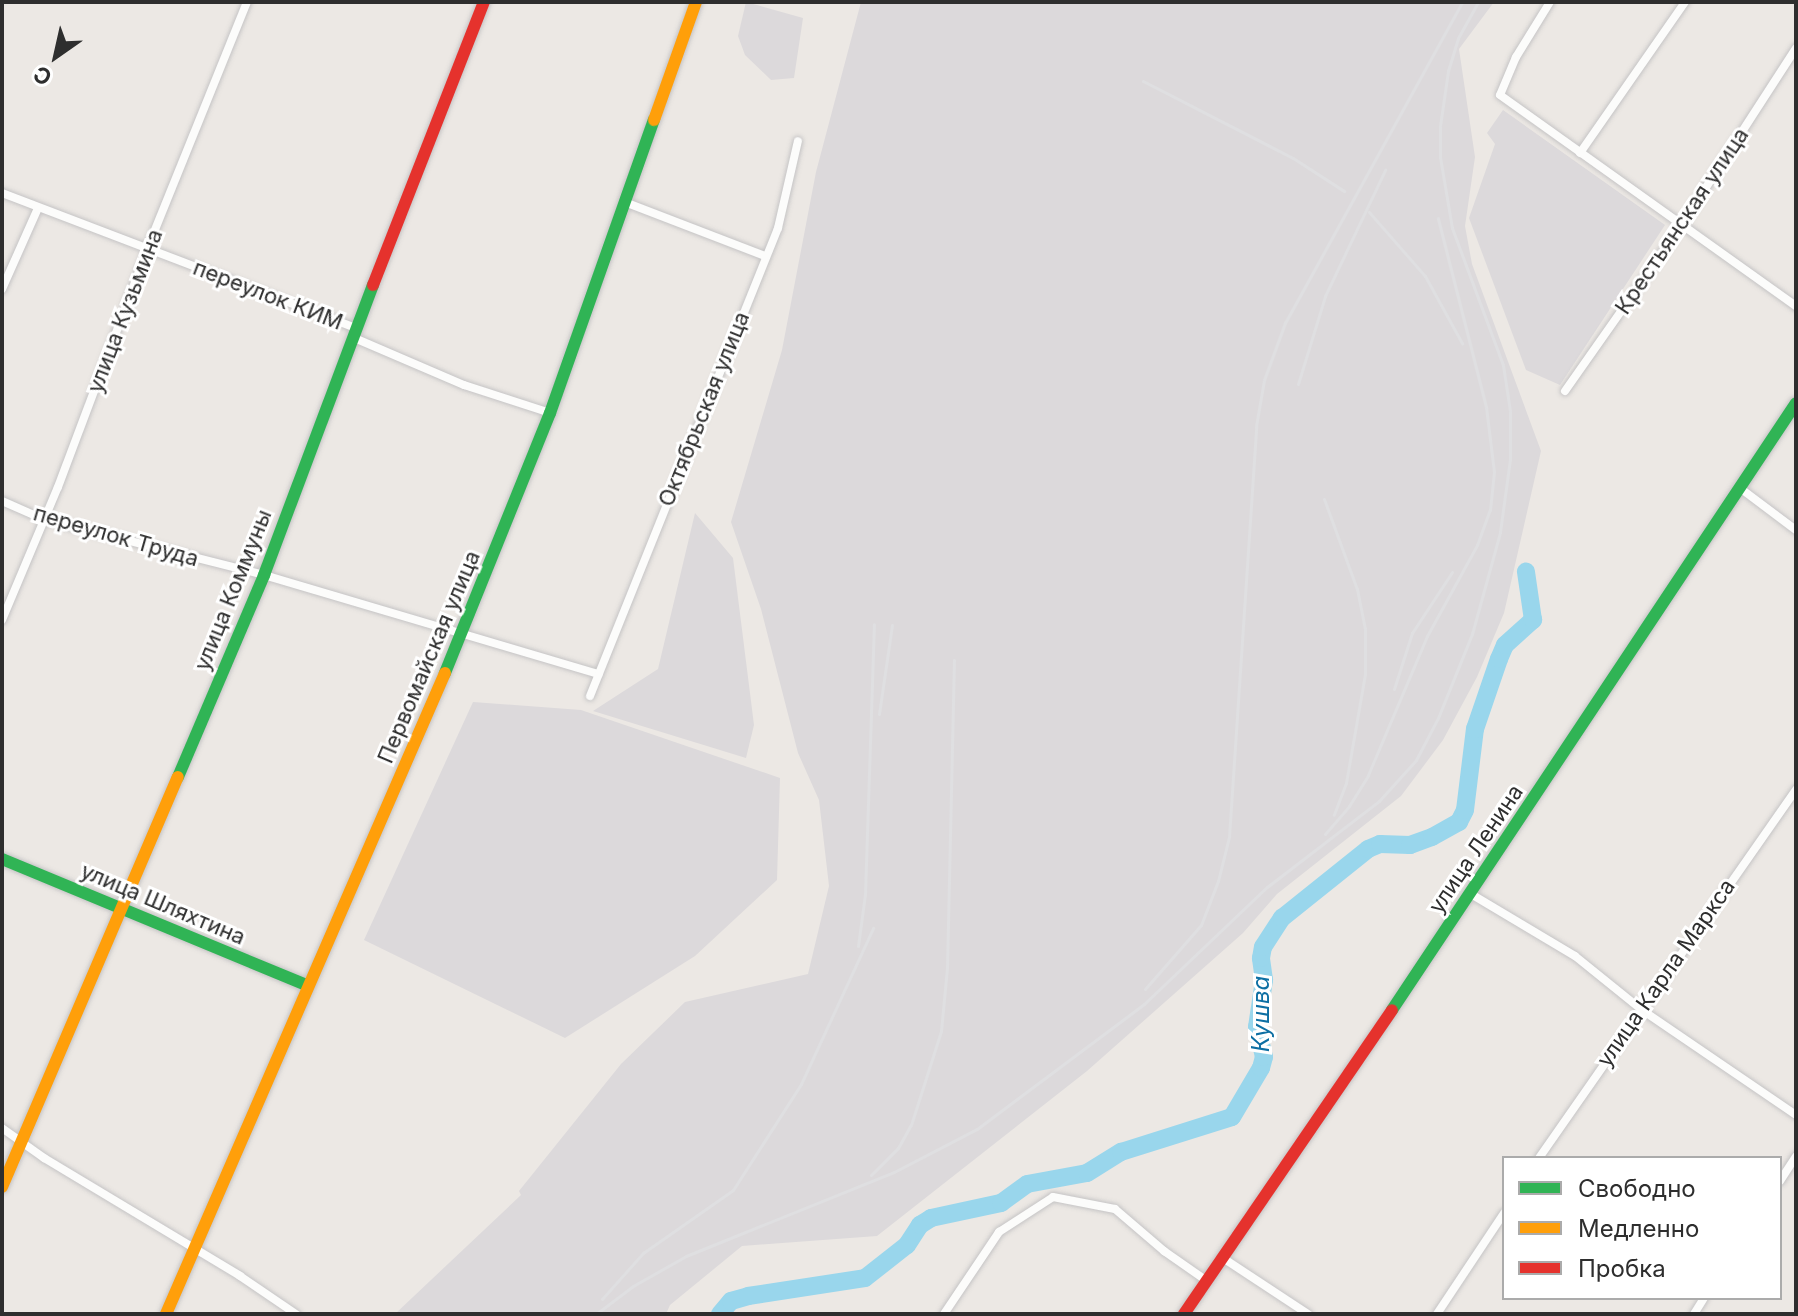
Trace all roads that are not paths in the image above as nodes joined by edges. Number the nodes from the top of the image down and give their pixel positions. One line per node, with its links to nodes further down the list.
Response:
1 (247, 2): 13 (street, улица Кузьмина)
2 (484, 2): 17 (main road, улица Коммуны)
3 (696, 2): 10 (main road, Первомайская улица)
4 (1550, 2): 8 (street)
5 (1685, 2): 8 (street)
6 (1796, 48): 12 (street, Крестьянская улица)
7 (798, 141): 14 (street, Октябрьская улица)
8 (1580, 153): 12 (street)
9 (2, 193): 11 (street, переулок КИМ)
10 (627, 203): 14 (street); 20 (main road, Первомайская улица)
11 (38, 208): 13 (street, переулок КИМ); 15 (street)
12 (1681, 226): 16 (street); 18 (street, Крестьянская улица)
13 (148, 247): 17 (street, переулок КИМ); 23 (street, улица Кузьмина)
14 (765, 256): 28 (street, Октябрьская улица)
15 (2, 289)
16 (1796, 306)
17 (353, 333): 20 (street, переулок КИМ); 25 (main road, улица Коммуны)
18 (1565, 391)
19 (1796, 403): 21 (main road, улица Ленина)
20 (550, 413): 27 (main road, Первомайская улица)
21 (1740, 488): 24 (street); 32 (main road, улица Ленина)
22 (2, 501): 23 (street, переулок Труда)
23 (43, 519): 25 (street, переулок Труда); 26 (street, улица Кузьмина)
24 (1796, 530)
25 (264, 575): 27 (street, переулок Труда); 33 (main road, улица Коммуны)
26 (2, 620)
27 (462, 634): 28 (street, переулок Труда); 34 (main road, Первомайская улица)
28 (599, 674): 29 (street, Октябрьская улица)
29 (590, 696)
30 (1796, 789): 35 (street, улица Карла Маркса)
31 (2, 859): 33 (main road, улица Шляхтина)
32 (1471, 894): 35 (street); 45 (main road, улица Ленина)
33 (120, 909): 34 (main road, улица Шляхтина); 38 (main road, улица Коммуны)
34 (308, 986): 44 (main road, Первомайская улица)
35 (1642, 1010): 36 (street); 39 (street, улица Карла Маркса)
36 (1796, 1115)
37 (2, 1128): 38 (street)
38 (22, 1144): 42 (main road, улица Коммуны); 44 (street)
39 (1540, 1156)
40 (1796, 1156): 41 (street)
41 (1782, 1178)
42 (2, 1187)
43 (1502, 1216): 52 (street)
44 (194, 1251): 47 (main road, Первомайская улица); 48 (street)
45 (1223, 1258): 46 (main road, улица Ленина); 51 (street)
46 (1207, 1281): 49 (street); 50 (main road, улица Ленина)
47 (166, 1314)
48 (296, 1314)
49 (944, 1314)
50 (1184, 1314)
51 (1308, 1314)
52 (1437, 1314)

